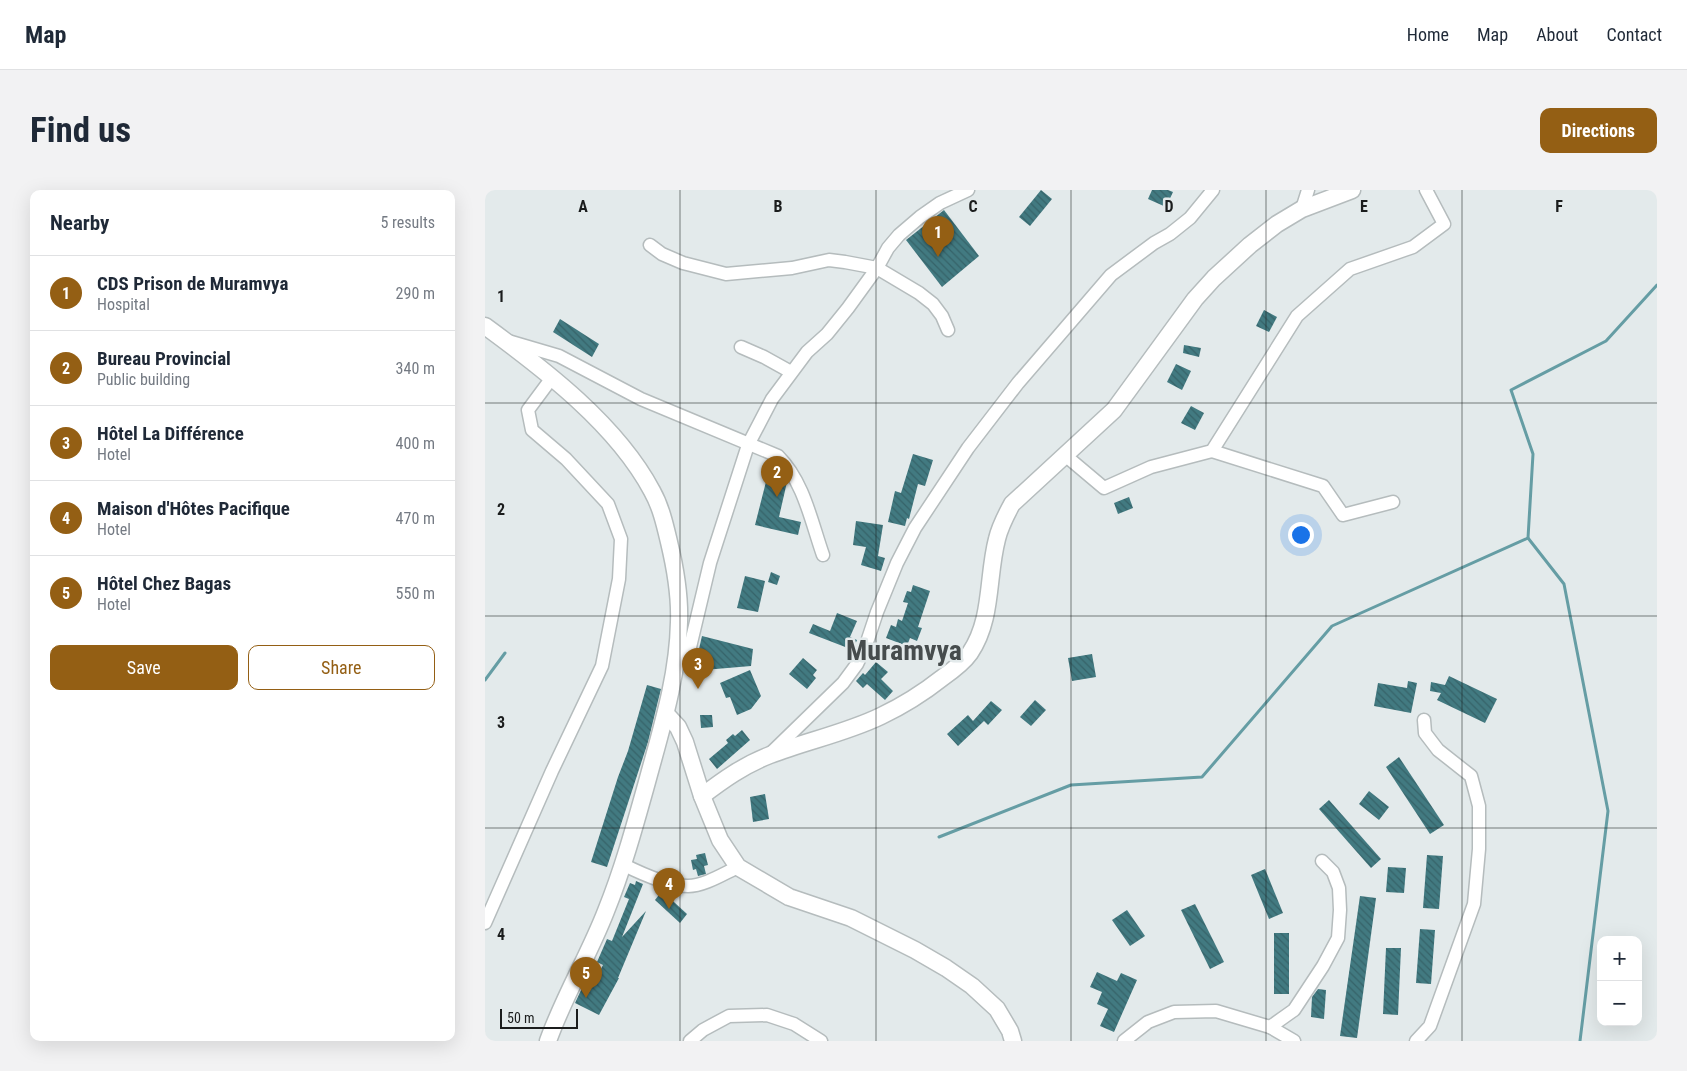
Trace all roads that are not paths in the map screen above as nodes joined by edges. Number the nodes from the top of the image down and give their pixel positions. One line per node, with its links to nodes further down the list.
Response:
1 (968, 190): 8 (street)
2 (1213, 190): 23 (street)
3 (1307, 190): 6 (street)
4 (1352, 190): 6 (main road)
5 (1425, 190): 16 (street)
6 (1302, 209): 17 (main road)
7 (650, 246): 8 (street)
8 (877, 268): 10 (street); 13 (street)
9 (485, 326): 11 (main road)
10 (948, 330)
11 (503, 340): 14 (main road); 15 (street)
12 (741, 348): 13 (street)
13 (791, 372): 15 (street)
14 (551, 379): 20 (main road); 28 (street)
15 (748, 445): 19 (street); 20 (street)
16 (1212, 450): 17 (street); 18 (street)
17 (1066, 456): 23 (main road)
18 (1393, 502)
19 (823, 555)
20 (675, 667): 21 (main road)
21 (666, 714): 24 (main road); 26 (main road)
22 (1424, 720): 36 (street)
23 (769, 755): 24 (main road)
24 (701, 796): 27 (main road)
25 (1322, 861): 29 (street)
26 (622, 864): 27 (street); 30 (main road)
27 (738, 867): 33 (main road)
28 (485, 922)
29 (1270, 1027): 34 (street); 35 (street)
30 (548, 1041)
31 (690, 1041): 32 (street)
32 (821, 1041)
33 (1013, 1041)
34 (1123, 1041)
35 (1294, 1041)
36 (1416, 1041)

